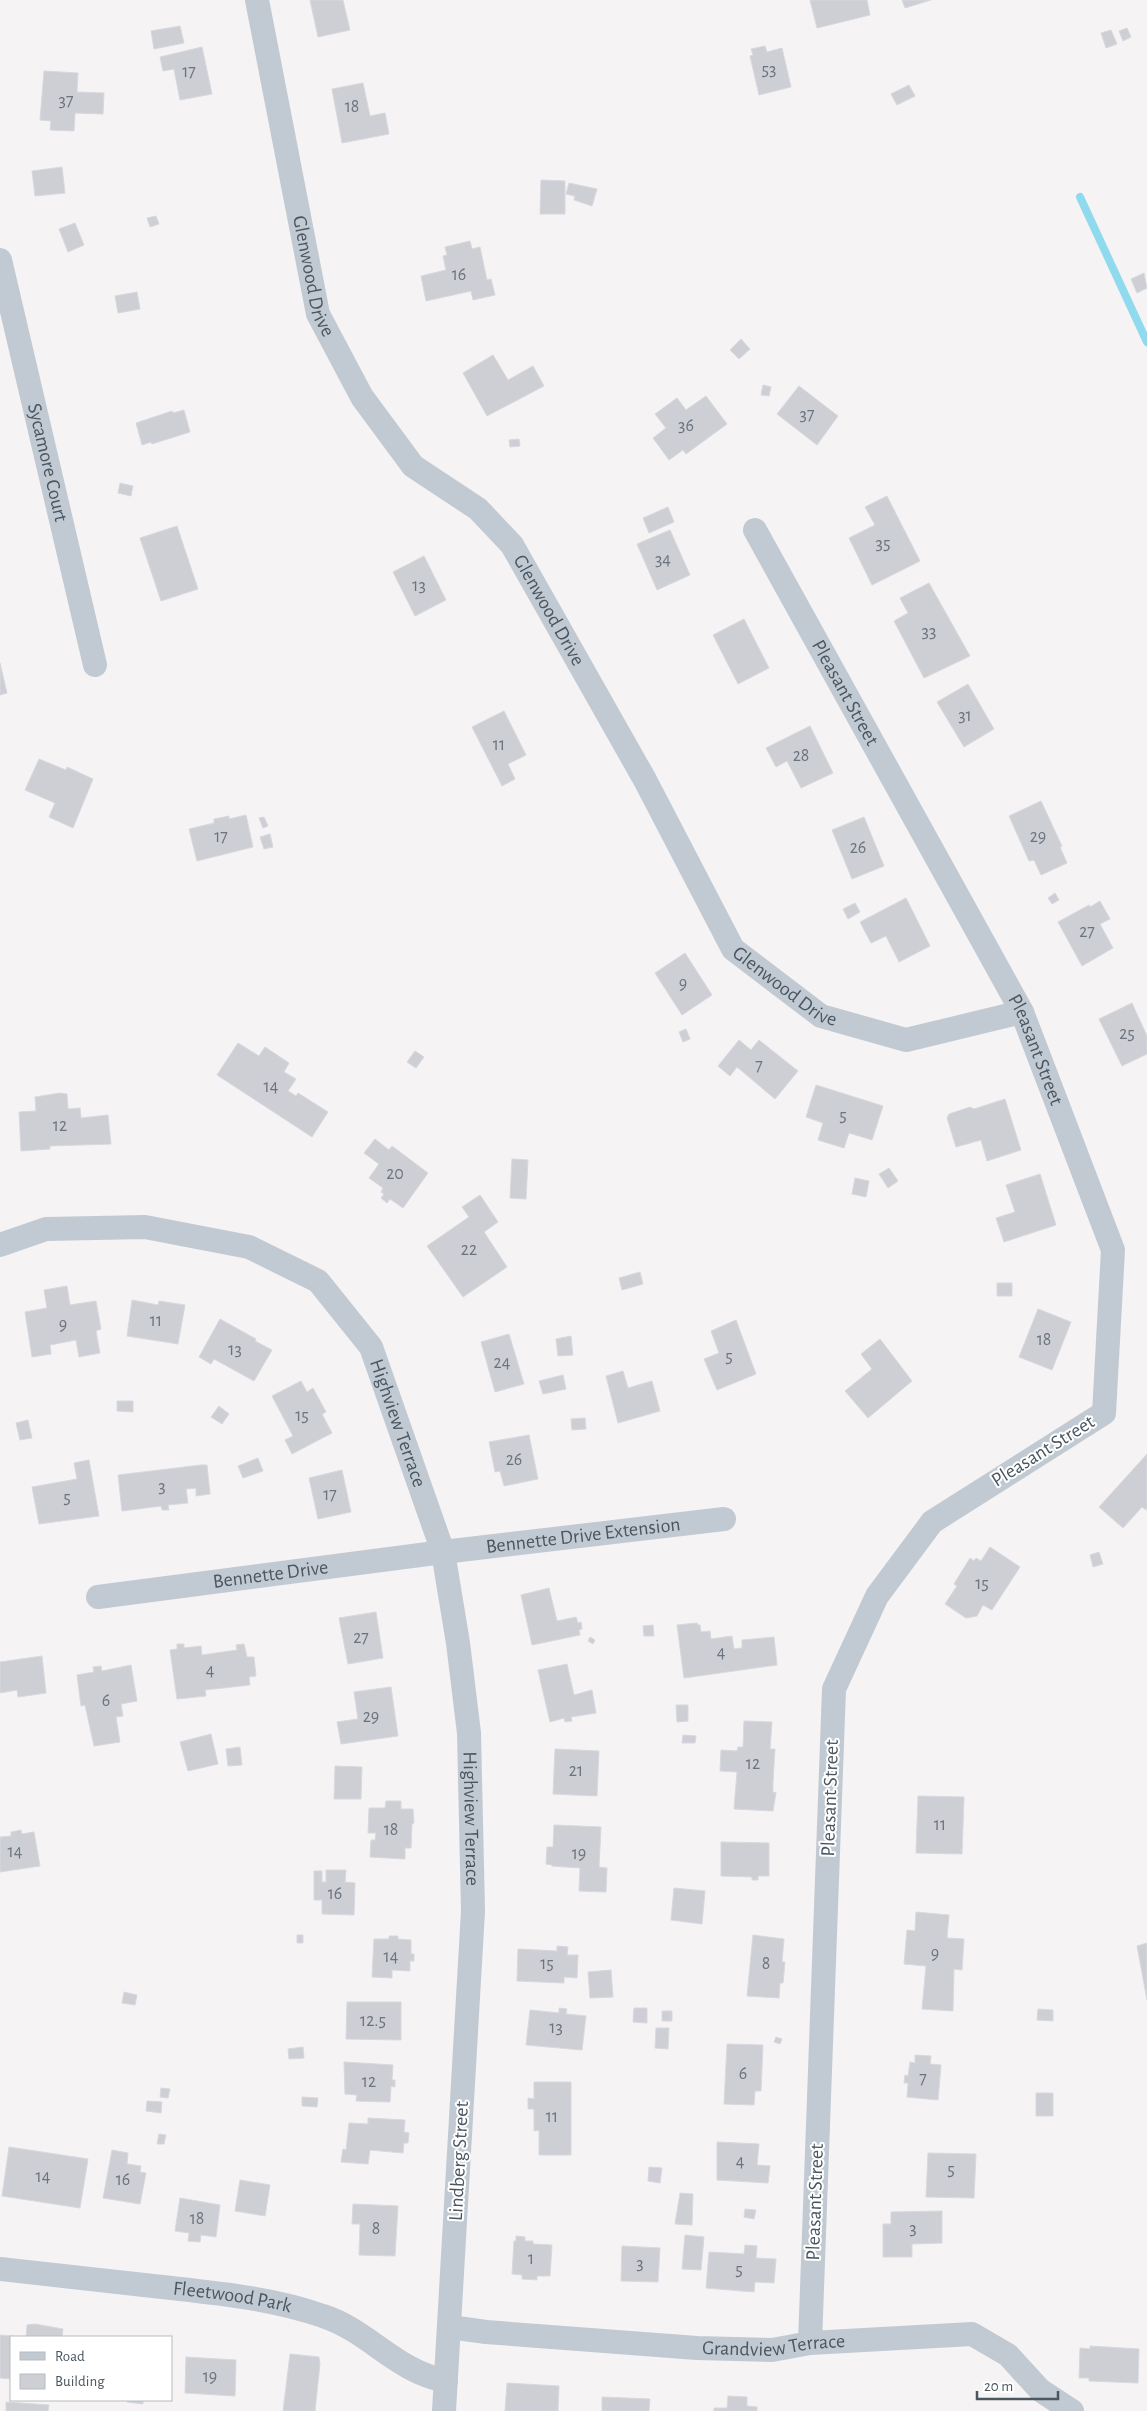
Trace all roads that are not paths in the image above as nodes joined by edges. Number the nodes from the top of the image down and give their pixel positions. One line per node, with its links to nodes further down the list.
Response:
1 (257, 0): 5 (street, Glenwood Drive)
2 (0, 260): 4 (street, Sycamore Court)
3 (755, 530): 5 (street, Pleasant Street)
4 (96, 665)
5 (1022, 1012): 13 (street, Pleasant Street)
6 (0, 1245): 8 (street, Highview Terrace)
7 (724, 1520): 8 (street, Bennette Drive Extension)
8 (443, 1552): 9 (street, Bennette Drive); 10 (street, Highview Terrace)
9 (98, 1597)
10 (473, 1911): 12 (street, Lindberg Street)
11 (0, 2269): 14 (street, Fleetwood Park)
12 (450, 2327): 13 (street, Grandview Terrace); 14 (street, Lindberg Street)
13 (810, 2343): 16 (street, Grandview Terrace)
14 (446, 2381): 15 (street, Lindberg Street)
15 (444, 2411)
16 (1072, 2411)

